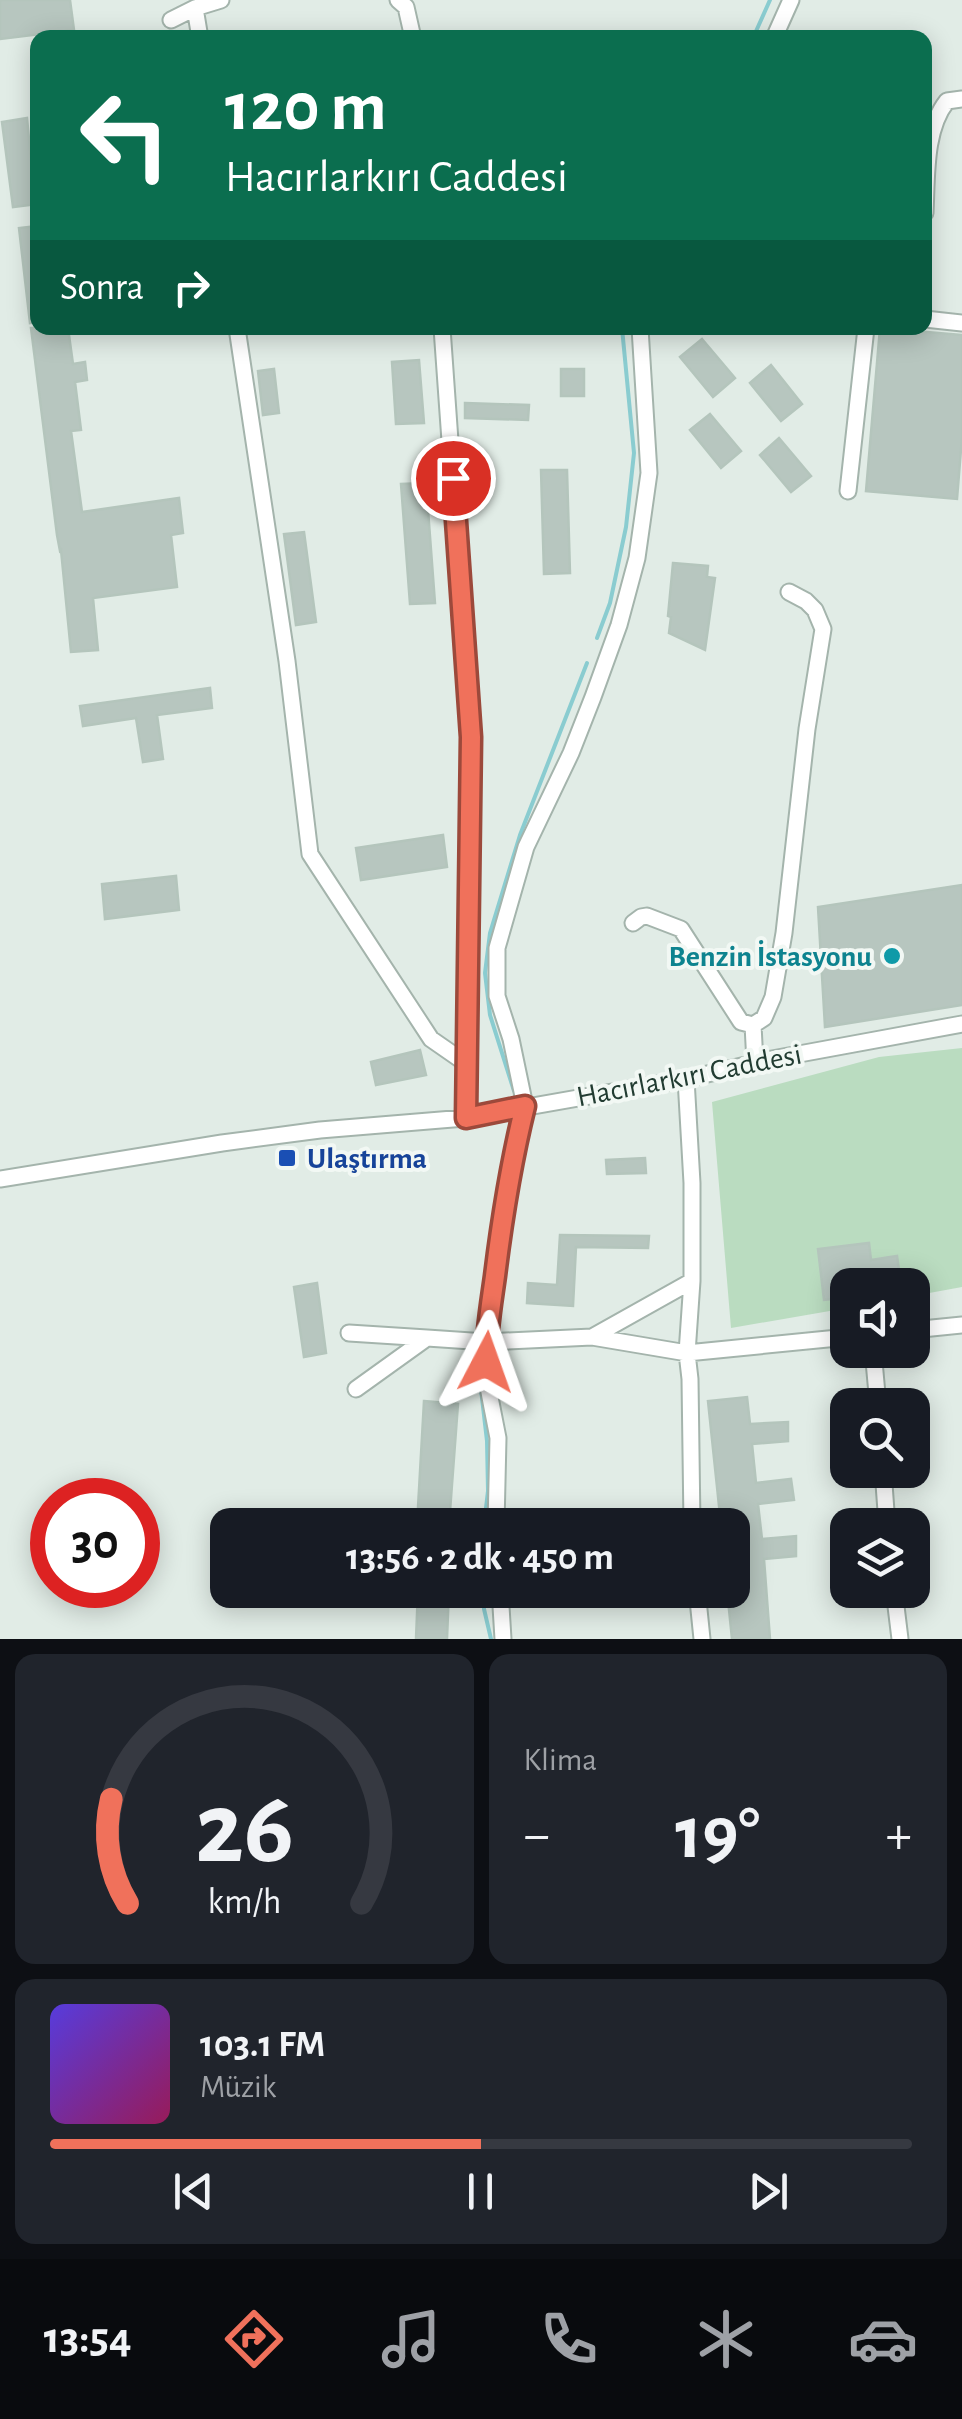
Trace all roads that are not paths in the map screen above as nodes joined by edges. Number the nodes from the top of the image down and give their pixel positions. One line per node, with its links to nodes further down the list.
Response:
1 (221, 0): 4 (street)
2 (398, 0): 7 (street)
3 (791, 0): 8 (street)
4 (196, 8): 5 (street); 6 (street)
5 (170, 20)
6 (199, 30)
7 (411, 30)
8 (778, 30)
9 (962, 99): 10 (street)
10 (932, 130)
11 (932, 321): 12 (street)
12 (962, 323)
13 (238, 335): 23 (street)
14 (442, 335): 23 (street)
15 (640, 335): 25 (street)
16 (865, 335): 17 (street)
17 (848, 491)
18 (788, 592): 21 (street)
19 (633, 923): 21 (street)
20 (962, 1024): 22 (street, Hacırlarkırı Caddesi)
21 (753, 1025): 22 (street)
22 (756, 1063): 24 (street, Hacırlarkırı Caddesi)
23 (467, 1064): 26 (street)
24 (686, 1079): 25 (street, Hacırlarkırı Caddesi); 28 (street)
25 (525, 1106): 26 (street, Hacırlarkırı Caddesi); 35 (street)
26 (466, 1118): 27 (street, Hacırlarkırı Caddesi)
27 (0, 1179)
28 (692, 1281): 32 (street); 36 (street)
29 (962, 1325): 30 (street)
30 (930, 1328)
31 (349, 1333): 33 (street)
32 (592, 1337): 35 (street); 36 (street)
33 (427, 1338): 35 (street); 37 (street)
34 (830, 1338): 36 (street)
35 (486, 1342): 38 (street)
36 (687, 1353): 39 (street)
37 (356, 1389)
38 (496, 1508)
39 (692, 1508)
40 (501, 1608): 43 (street)
41 (699, 1608): 44 (street)
42 (896, 1608): 45 (street)
43 (503, 1639)
44 (702, 1639)
45 (900, 1639)

